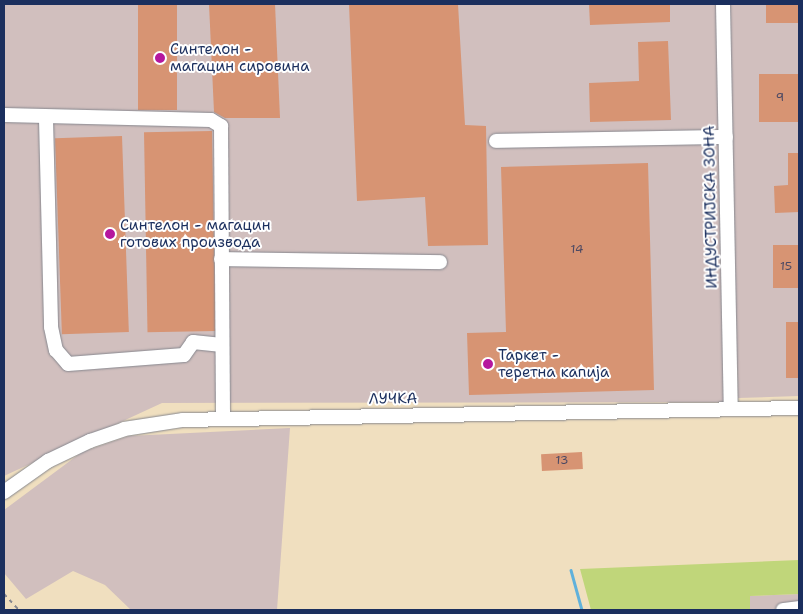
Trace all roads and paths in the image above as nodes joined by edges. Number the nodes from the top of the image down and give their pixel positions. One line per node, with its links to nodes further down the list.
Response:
1 (723, 4): 4 (street, ИНДУСТРИЈСКА ЗОНА)
2 (4, 115): 3 (street)
3 (46, 119): 6 (street); 8 (street)
4 (726, 138): 5 (street); 10 (street, ИНДУСТРИЈСКА ЗОНА)
5 (496, 141)
6 (221, 259): 7 (street); 8 (street)
7 (440, 262)
8 (222, 345): 11 (street)
9 (799, 408): 10 (street, ЛУЧКА)
10 (731, 409): 11 (street, ЛУЧКА)
11 (223, 418): 12 (street, ЛУЧКА)
12 (4, 492)
13 (4, 594): 15 (path)
14 (799, 608): 16 (street)
15 (19, 610)
16 (782, 610)

